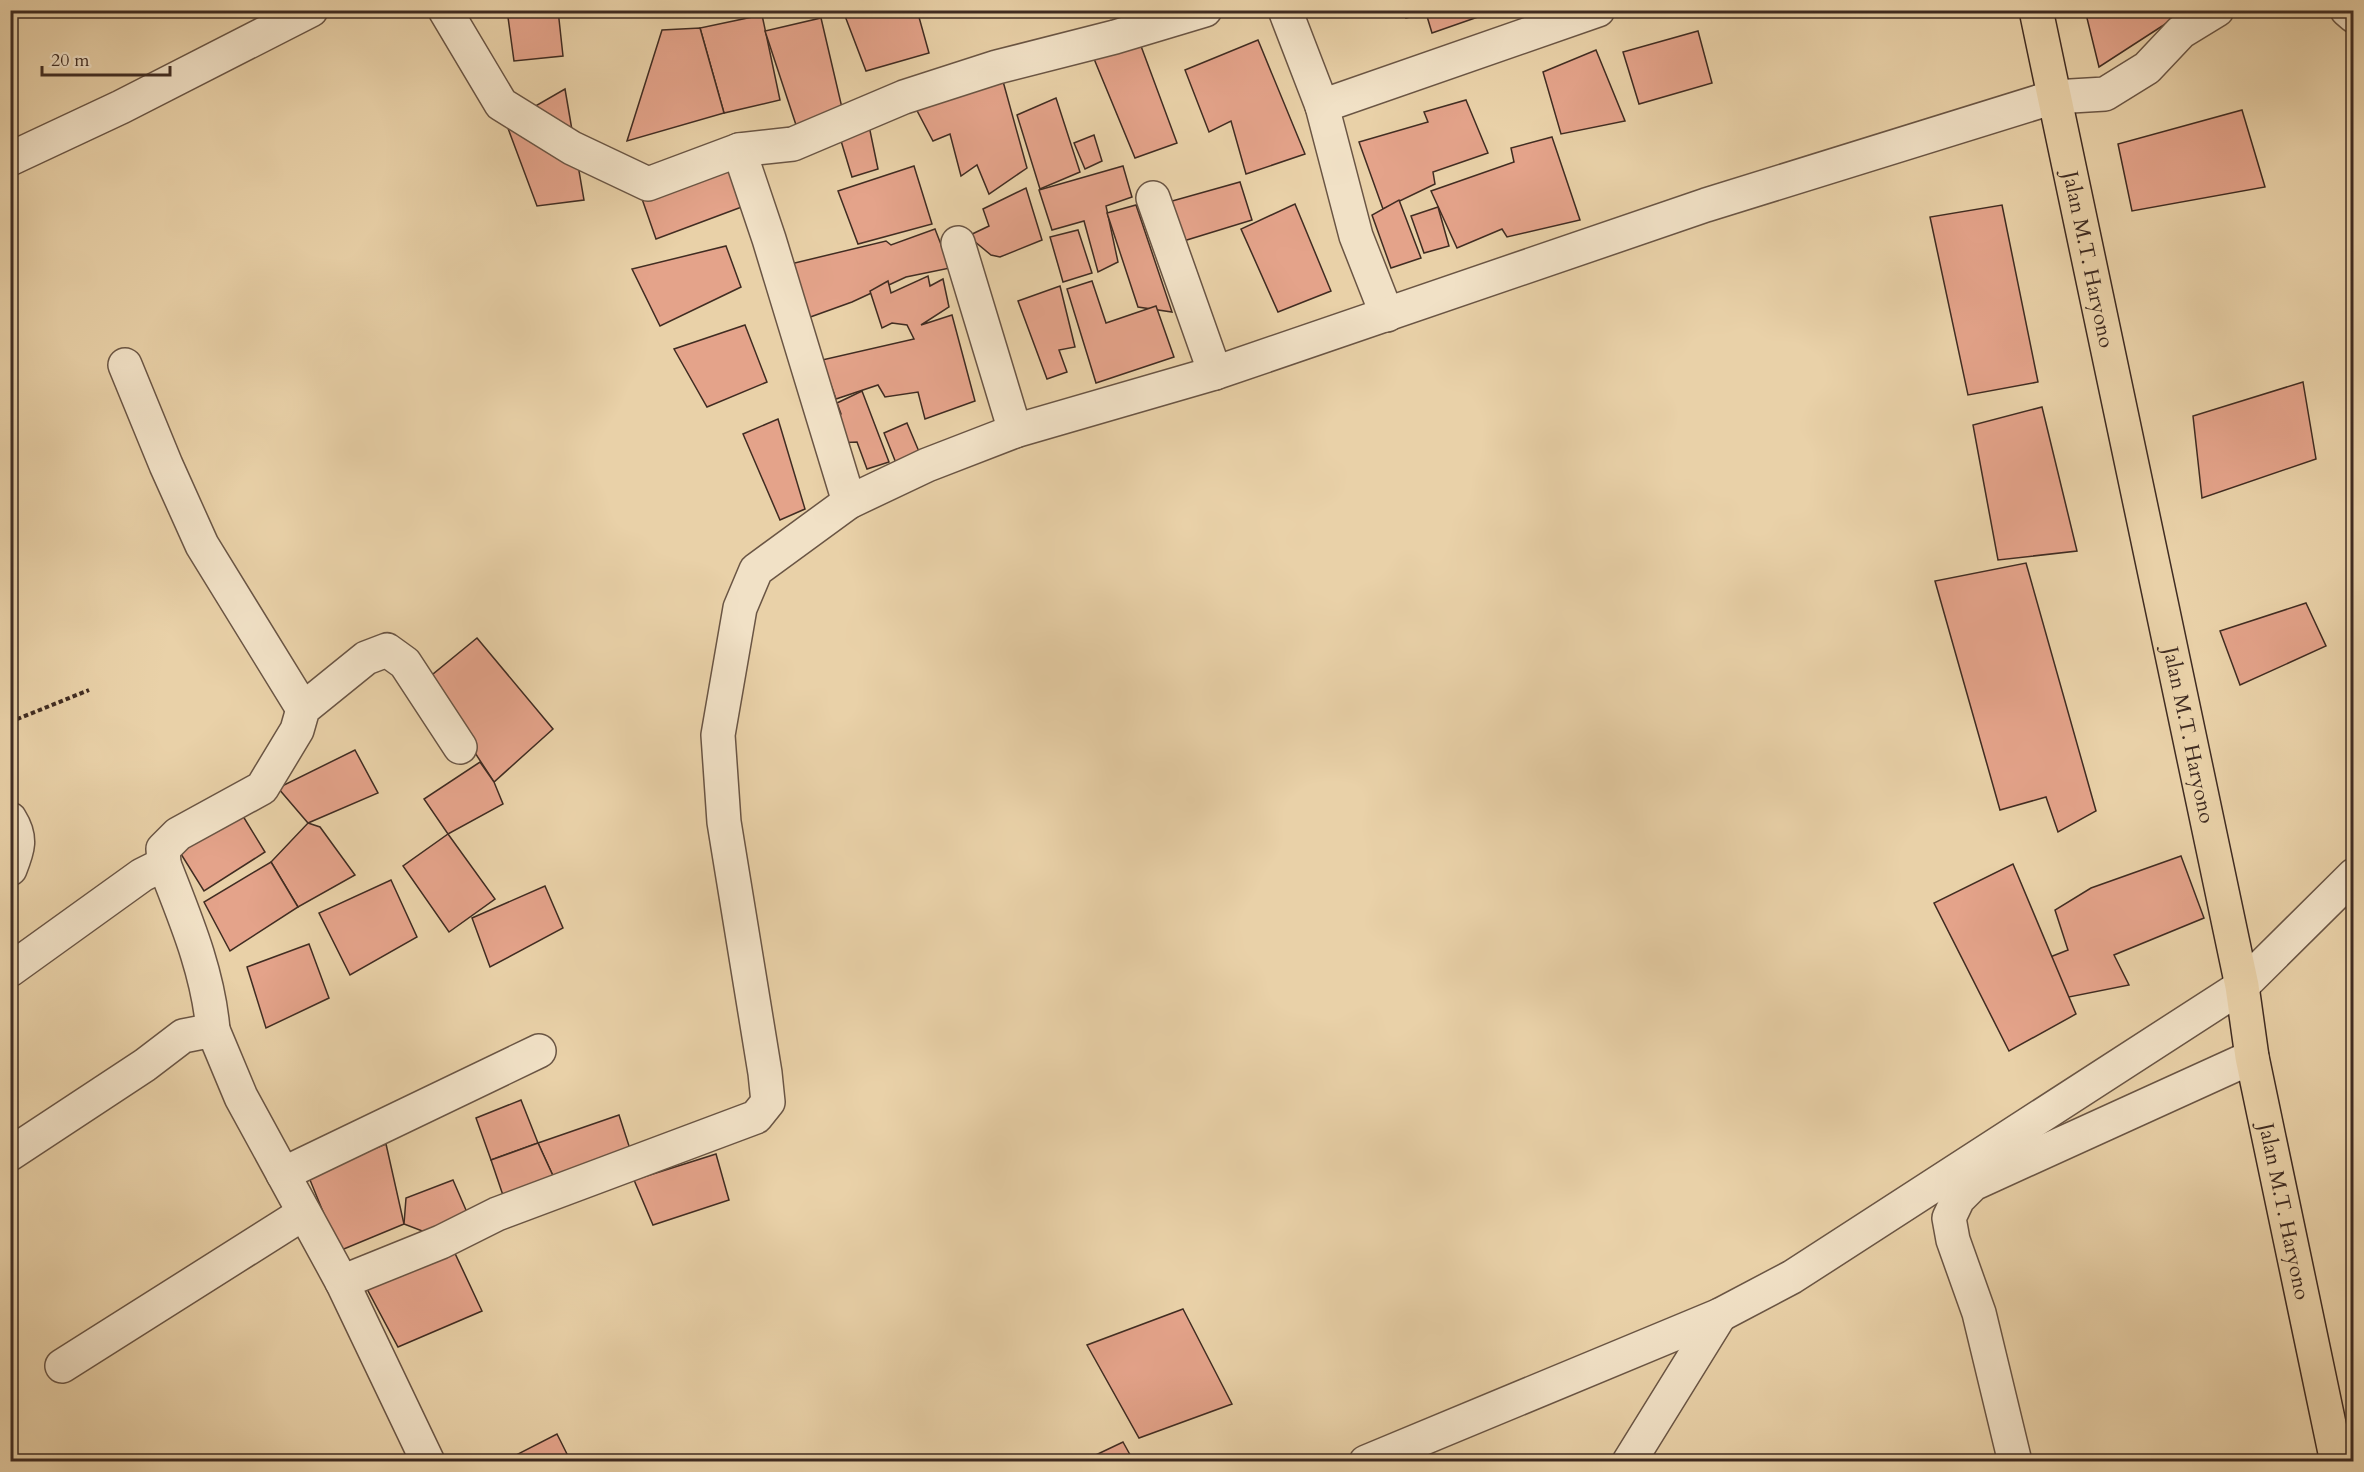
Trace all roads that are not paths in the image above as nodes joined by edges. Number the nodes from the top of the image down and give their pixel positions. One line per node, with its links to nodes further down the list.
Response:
1 (311, 10): 13 (street)
2 (445, 10): 12 (street)
3 (1204, 10): 12 (street)
4 (1285, 10): 11 (street)
5 (1598, 10): 11 (street)
6 (2036, 10): 10 (main road, Jalan M.T. Haryono)
7 (2217, 10): 10 (street)
8 (2347, 10): 9 (street)
9 (2354, 16)
10 (2054, 97): 16 (street); 28 (main road, Jalan M.T. Haryono)
11 (1322, 106): 16 (street)
12 (739, 150): 20 (street)
13 (10, 159)
14 (1153, 198): 18 (street)
15 (958, 243): 19 (street)
16 (1387, 315): 18 (street)
17 (125, 365): 21 (street)
18 (1215, 373): 19 (street)
19 (1015, 432): 20 (street)
20 (849, 502): 35 (street)
21 (303, 709): 22 (street); 24 (street)
22 (460, 747)
23 (10, 819): 25 (street)
24 (164, 864): 27 (street); 29 (street)
25 (10, 869)
26 (2354, 875): 28 (street)
27 (10, 970)
28 (2242, 986): 31 (main road, Jalan M.T. Haryono); 36 (street)
29 (213, 1030): 32 (street); 33 (street)
30 (539, 1051): 33 (street)
31 (2252, 1057): 41 (street); 42 (main road, Jalan M.T. Haryono)
32 (10, 1154)
33 (283, 1174): 34 (street)
34 (304, 1213): 35 (street); 37 (street)
35 (342, 1282): 38 (street)
36 (1720, 1315): 39 (street); 40 (street)
37 (62, 1366)
38 (428, 1461)
39 (1366, 1461)
40 (1629, 1461)
41 (2015, 1461)
42 (2337, 1461)

